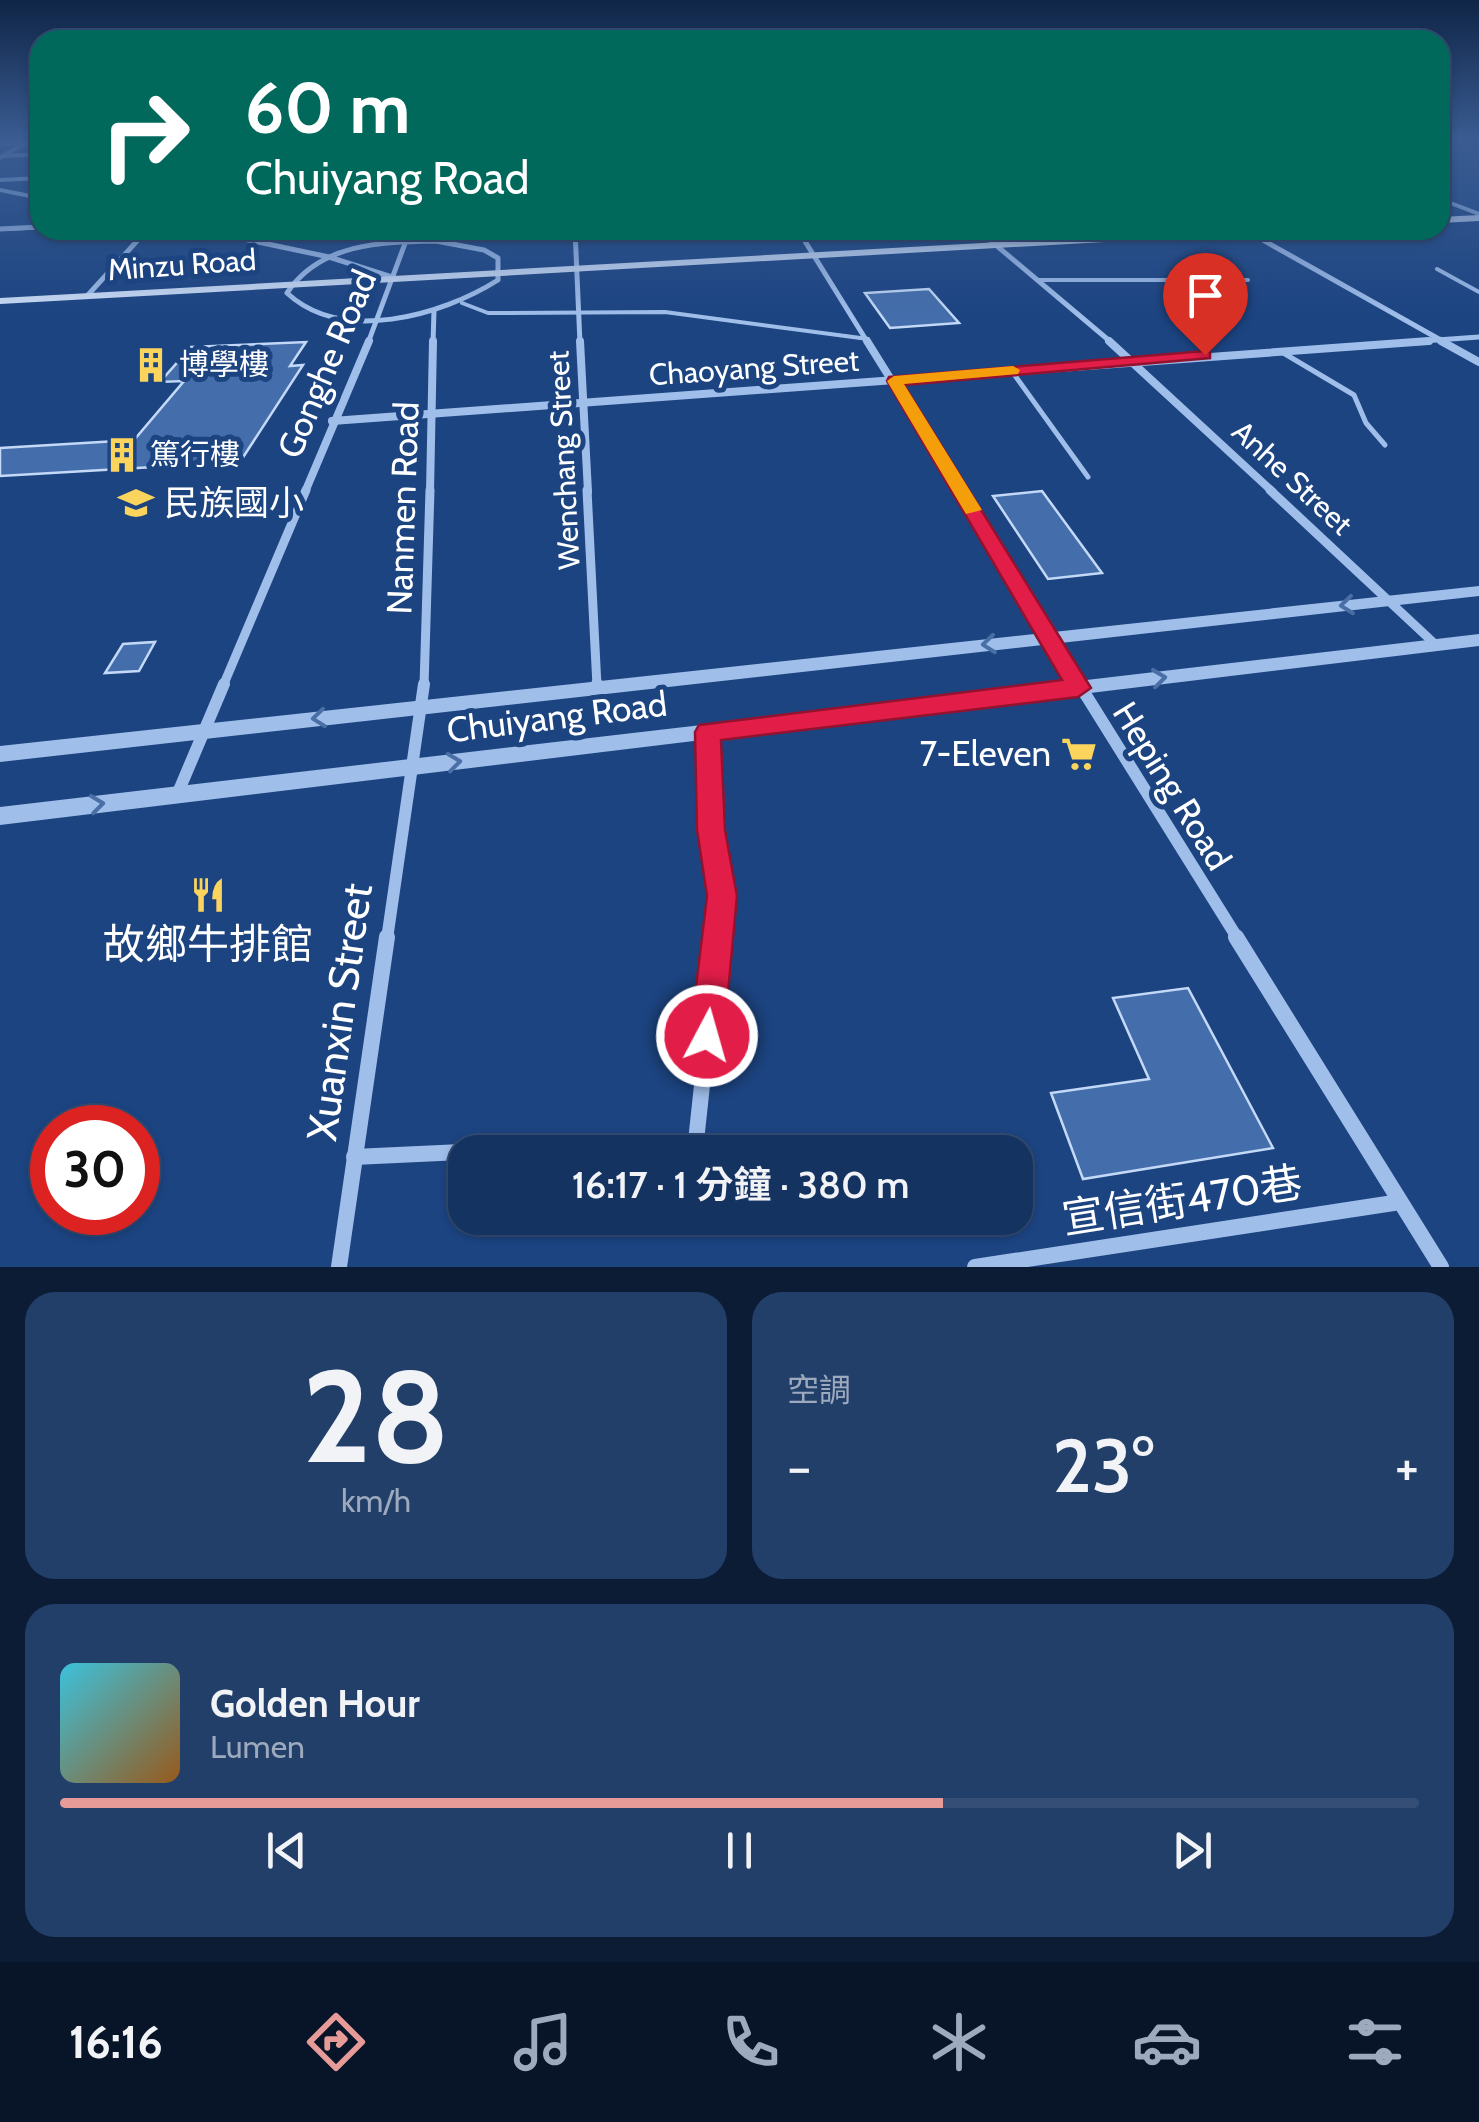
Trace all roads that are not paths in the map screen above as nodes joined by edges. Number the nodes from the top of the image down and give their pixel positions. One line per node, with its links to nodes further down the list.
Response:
1 (1450, 203): 2 (street)
2 (1479, 216): 3 (main road)
3 (1450, 219)
4 (30, 228): 5 (street)
5 (0, 230)
6 (139, 240): 25 (street)
7 (249, 240): 16 (street)
8 (577, 240): 17 (street, Wenchang Street)
9 (804, 240): 15 (street, Heping Road)
10 (989, 240): 14 (street, Anhe Street)
11 (1079, 240): 14 (main road, Minzu Road)
12 (1264, 240): 33 (street)
13 (406, 242): 16 (street); 19 (street); 20 (street, Gonghe Road)
14 (995, 245): 15 (main road, Minzu Road); 21 (street, Anhe Street)
15 (812, 255): 17 (main road, Minzu Road); 32 (street, Heping Road)
16 (330, 257): 20 (street); 23 (street)
17 (580, 268): 19 (main road, Minzu Road); 29 (street, Wenchang Street)
18 (1437, 269): 24 (lane)
19 (500, 272): 20 (main road, Minzu Road); 27 (street)
20 (395, 278): 23 (main road, Minzu Road); 30 (street, Gonghe Road)
21 (1038, 280): 22 (lane); 35 (street, Anhe Street)
22 (1248, 280)
23 (292, 282): 25 (main road, Minzu Road); 30 (street)
24 (1479, 292)
25 (87, 296): 26 (main road, Minzu Road)
26 (0, 301)
27 (462, 302): 28 (street); 29 (lane)
28 (434, 311): 30 (street); 40 (street, Nanmen Road)
29 (580, 312): 32 (lane); 39 (street, Wenchang Street)
30 (374, 319): 41 (street, Gonghe Road)
31 (1479, 337): 33 (street, Chaoyang Street)
32 (868, 339): 38 (street, Heping Road)
33 (1442, 341): 34 (street, Chaoyang Street); 36 (street)
34 (1278, 350): 35 (street, Chaoyang Street); 42 (lane)
35 (1132, 360): 37 (street, Chaoyang Street); 45 (street, Anhe Street)
36 (1479, 362)
37 (1011, 370): 38 (street, Chaoyang Street); 43 (lane)
38 (894, 381): 39 (street, Chaoyang Street); 46 (street, Heping Road)
39 (582, 403): 40 (street, Chaoyang Street); 49 (street, Wenchang Street)
40 (435, 412): 41 (street, Chaoyang Street); 51 (street, Nanmen Road)
41 (332, 421): 52 (street, Gonghe Road)
42 (1385, 445)
43 (1088, 477)
44 (1479, 591): 45 (street, Chuiyang Road)
45 (1392, 600): 46 (street, Chuiyang Road, one-way to 46); 48 (street, Anhe Street)
46 (1048, 638): 49 (street, Chuiyang Road, one-way to 49); 50 (street, Heping Road)
47 (1479, 640): 48 (street, Chuiyang Road)
48 (1436, 645): 50 (street, Chuiyang Road, one-way to 48)
49 (597, 688): 51 (street, Chuiyang Road)
50 (1078, 688): 53 (street, Chuiyang Road); 59 (street, Heping Road)
51 (422, 707): 52 (street, Chuiyang Road, one-way to 52); 55 (street, Nanmen Road)
52 (204, 731): 54 (street, Chuiyang Road); 56 (street, Gonghe Road)
53 (708, 732): 55 (street, Chuiyang Road, one-way to 53); 58 (street)
54 (0, 754)
55 (412, 767): 56 (street, Chuiyang Road); 58 (street, Xuanxin Street)
56 (177, 795): 57 (street, Chuiyang Road, one-way to 56)
57 (0, 816)
58 (354, 1157): 60 (street, Xuanxin Street)
59 (1400, 1202): 61 (street, 宣信街470巷); 62 (street, Heping Road)
60 (339, 1267)
61 (974, 1267)
62 (1440, 1267)

